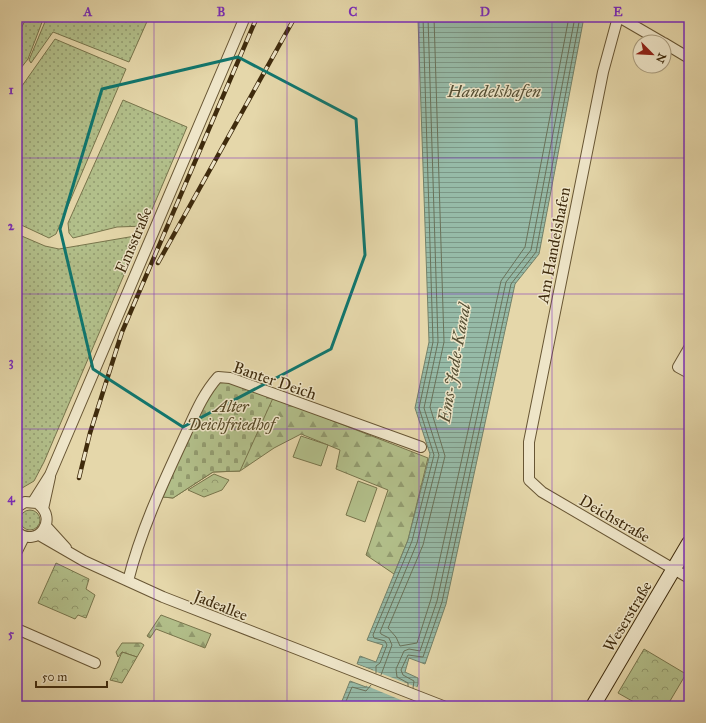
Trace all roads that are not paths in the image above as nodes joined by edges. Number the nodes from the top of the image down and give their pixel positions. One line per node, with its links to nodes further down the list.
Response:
1 (245, 17): 9 (street, Emsstraße)
2 (619, 17): 3 (street); 10 (street, Am Handelshafen)
3 (648, 34)
4 (672, 48): 5 (street)
5 (689, 58)
6 (689, 348): 7 (street)
7 (689, 373)
8 (421, 447): 22 (street, Banter Deich)
9 (50, 475): 11 (street, Emsstraße); 13 (street, Emsstraße)
10 (529, 480): 20 (street, Deichstraße)
11 (33, 502): 12 (street); 13 (street)
12 (17, 507)
13 (43, 509): 14 (street)
14 (46, 526): 16 (street); 18 (street, Jadeallee)
15 (20, 534): 16 (street); 19 (street)
16 (39, 535): 18 (street, Jadeallee)
17 (689, 542): 20 (street, Weserstraße)
18 (67, 550): 22 (street, Jadeallee)
19 (17, 551)
20 (674, 569): 21 (street, Deichstraße); 26 (street, Weserstraße)
21 (689, 578)
22 (128, 581): 25 (street, Jadeallee)
23 (17, 629): 24 (street)
24 (95, 663)
25 (443, 706)
26 (593, 706)

